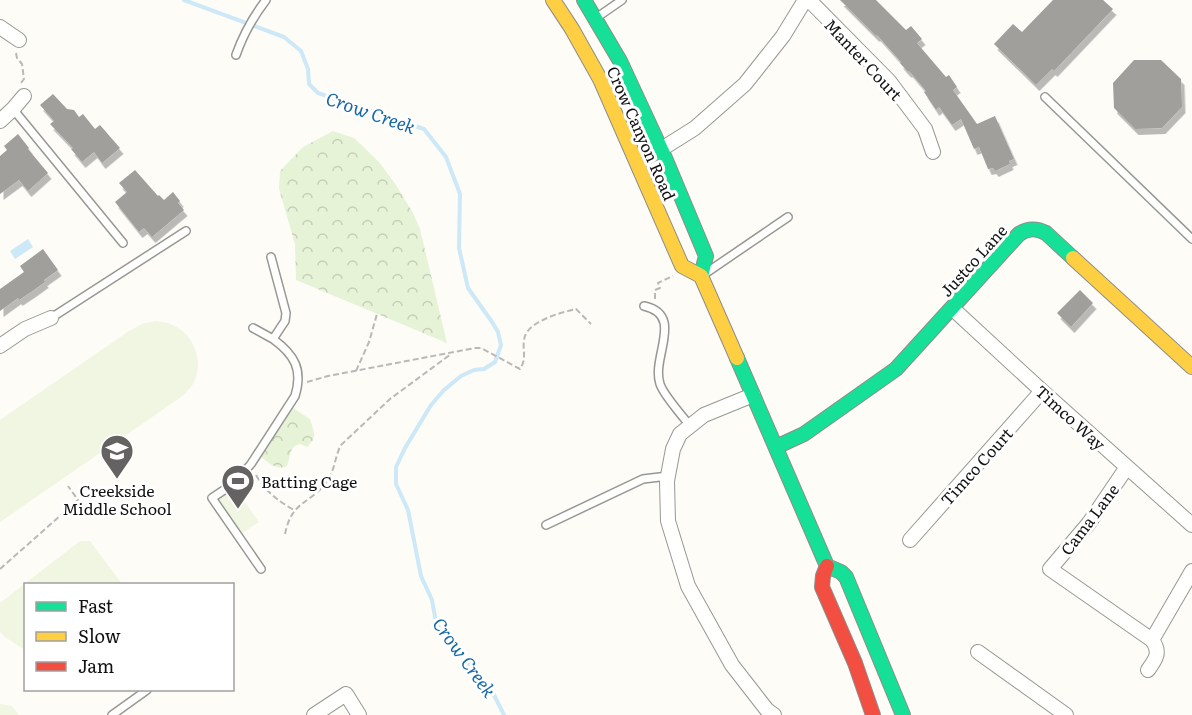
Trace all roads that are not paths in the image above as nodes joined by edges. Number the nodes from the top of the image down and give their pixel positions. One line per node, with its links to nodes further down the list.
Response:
1 (266, 0): 9 (lane)
2 (553, 0): 15 (main road, Crow Canyon Road)
3 (584, 0): 6 (main road, Crow Canyon Road)
4 (622, 0): 6 (lane)
5 (807, 0): 13 (street); 14 (street, Manter Court)
6 (596, 18): 13 (main road, Crow Canyon Road)
7 (0, 27): 8 (street)
8 (17, 39)
9 (236, 55)
10 (1045, 98): 18 (lane)
11 (20, 101): 12 (street); 19 (lane)
12 (0, 121)
13 (660, 150): 15 (street); 21 (main road, Crow Canyon Road)
14 (933, 152)
15 (637, 162): 21 (main road, Crow Canyon Road)
16 (788, 217): 21 (lane)
17 (186, 231): 24 (lane)
18 (1192, 239)
19 (123, 243)
20 (271, 257): 26 (lane)
21 (695, 273): 30 (main road, Crow Canyon Road)
22 (644, 306): 31 (lane)
23 (952, 308): 28 (main road, Justco Lane); 29 (street, Timco Way); 32 (main road, Justco Lane)
24 (51, 318): 27 (street)
25 (254, 328): 26 (lane)
26 (273, 339): 39 (lane)
27 (0, 346)
28 (1192, 367)
29 (1042, 391): 33 (street, Timco Way); 37 (street, Timco Court)
30 (753, 395): 31 (street); 32 (main road, Crow Canyon Road)
31 (690, 426): 34 (street)
32 (776, 447): 38 (main road, Crow Canyon Road)
33 (1128, 468): 36 (street, Timco Way); 41 (street, Cama Lane)
34 (668, 476): 35 (lane); 48 (street)
35 (546, 525)
36 (1192, 525)
37 (909, 540)
38 (827, 566): 49 (main road, Crow Canyon Road); 50 (main road, Crow Canyon Road)
39 (261, 569)
40 (1192, 571): 41 (street)
41 (1152, 640): 43 (street)
42 (978, 652): 51 (street)
43 (1148, 670)
44 (146, 691): 45 (lane)
45 (112, 715)
46 (314, 715): 47 (street)
47 (359, 715)
48 (774, 715)
49 (873, 715)
50 (903, 715)
51 (1066, 715)

